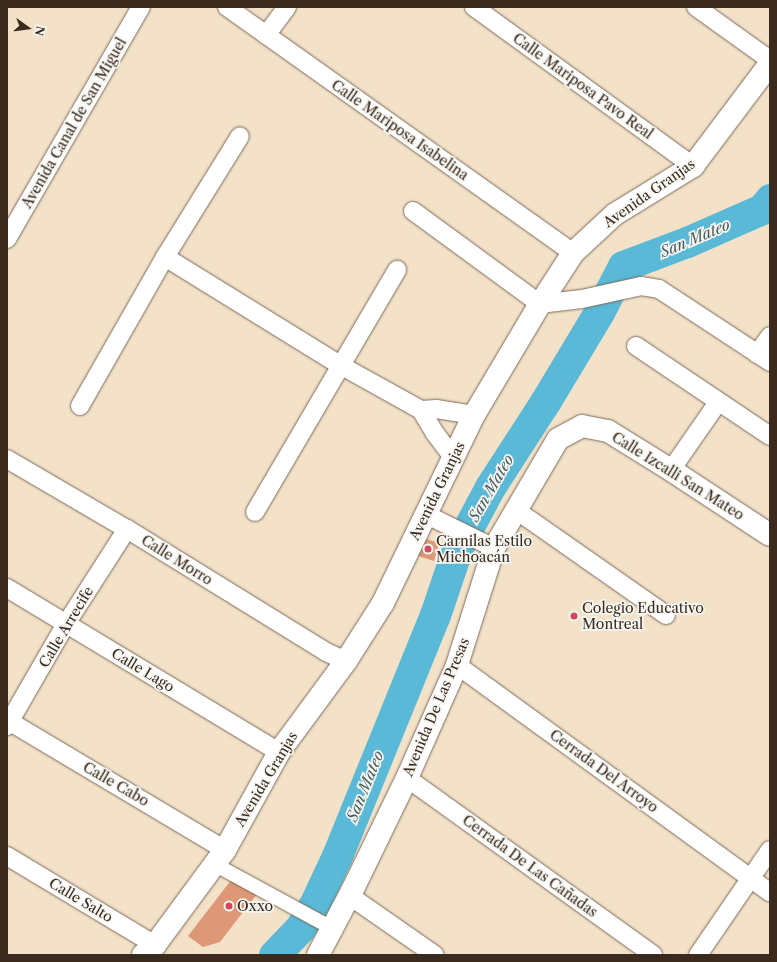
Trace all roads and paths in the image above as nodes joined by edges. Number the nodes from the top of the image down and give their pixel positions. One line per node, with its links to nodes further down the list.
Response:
1 (141, 7): 12 (street, Avenida Canal de San Miguel)
2 (227, 7): 6 (street, Calle Mariposa Isabelina)
3 (288, 7): 6 (street)
4 (474, 7): 10 (street, Calle Mariposa Pavo Real)
5 (696, 7): 7 (street)
6 (266, 35): 13 (street, Calle Mariposa Isabelina)
7 (770, 60)
8 (770, 64): 10 (street, Avenida Granjas)
9 (240, 136): 14 (street)
10 (693, 166): 13 (street, Avenida Granjas)
11 (413, 211): 16 (street)
12 (7, 239)
13 (573, 253): 16 (street, Avenida Granjas)
14 (165, 257): 20 (street); 22 (street)
15 (396, 270): 20 (street)
16 (540, 304): 19 (street); 24 (street, Avenida Granjas)
17 (770, 336): 19 (street)
18 (636, 346): 21 (street)
19 (764, 358)
20 (340, 365): 23 (street); 31 (street)
21 (718, 402): 26 (street); 29 (street)
22 (80, 406)
23 (421, 410): 24 (street); 27 (street)
24 (474, 415): 27 (street, Avenida Granjas)
25 (582, 426): 29 (street, Calle Izcalli San Mateo); 30 (street, Avenida De Las Presas)
26 (770, 436)
27 (453, 457): 32 (street, Avenida Granjas)
28 (7, 459): 33 (street, Calle Morro)
29 (671, 470): 34 (street, Calle Izcalli San Mateo)
30 (516, 510): 35 (street, Avenida De Las Presas); 37 (street)
31 (254, 512)
32 (432, 517): 35 (street); 39 (street, Avenida Granjas)
33 (127, 529): 38 (street, Calle Arrecife); 39 (street, Calle Morro)
34 (770, 535)
35 (487, 545): 40 (street, Avenida De Las Presas)
36 (7, 588): 38 (street, Calle Lago)
37 (666, 615)
38 (66, 624): 41 (street, Calle Arrecife); 42 (street, Calle Lago)
39 (346, 661): 42 (street, Avenida Granjas)
40 (457, 665): 43 (street, Avenida De Las Presas); 47 (street, Cerrada Del Arroyo)
41 (8, 723): 46 (street, Calle Cabo)
42 (279, 752): 46 (street, Avenida Granjas)
43 (407, 778): 49 (street, Avenida De Las Presas); 54 (street, Cerrada De Las Cañadas)
44 (770, 850): 47 (street)
45 (7, 856): 51 (street, Calle Salto)
46 (220, 857): 50 (street); 51 (street, Avenida Granjas)
47 (750, 878): 48 (street, Cerrada Del Arroyo); 55 (street)
48 (770, 892)
49 (350, 896): 50 (street, Avenida De Las Presas); 53 (street)
50 (327, 925): 52 (street, Avenida De Las Presas)
51 (149, 950)
52 (318, 955)
53 (435, 955)
54 (653, 955)
55 (698, 955)

